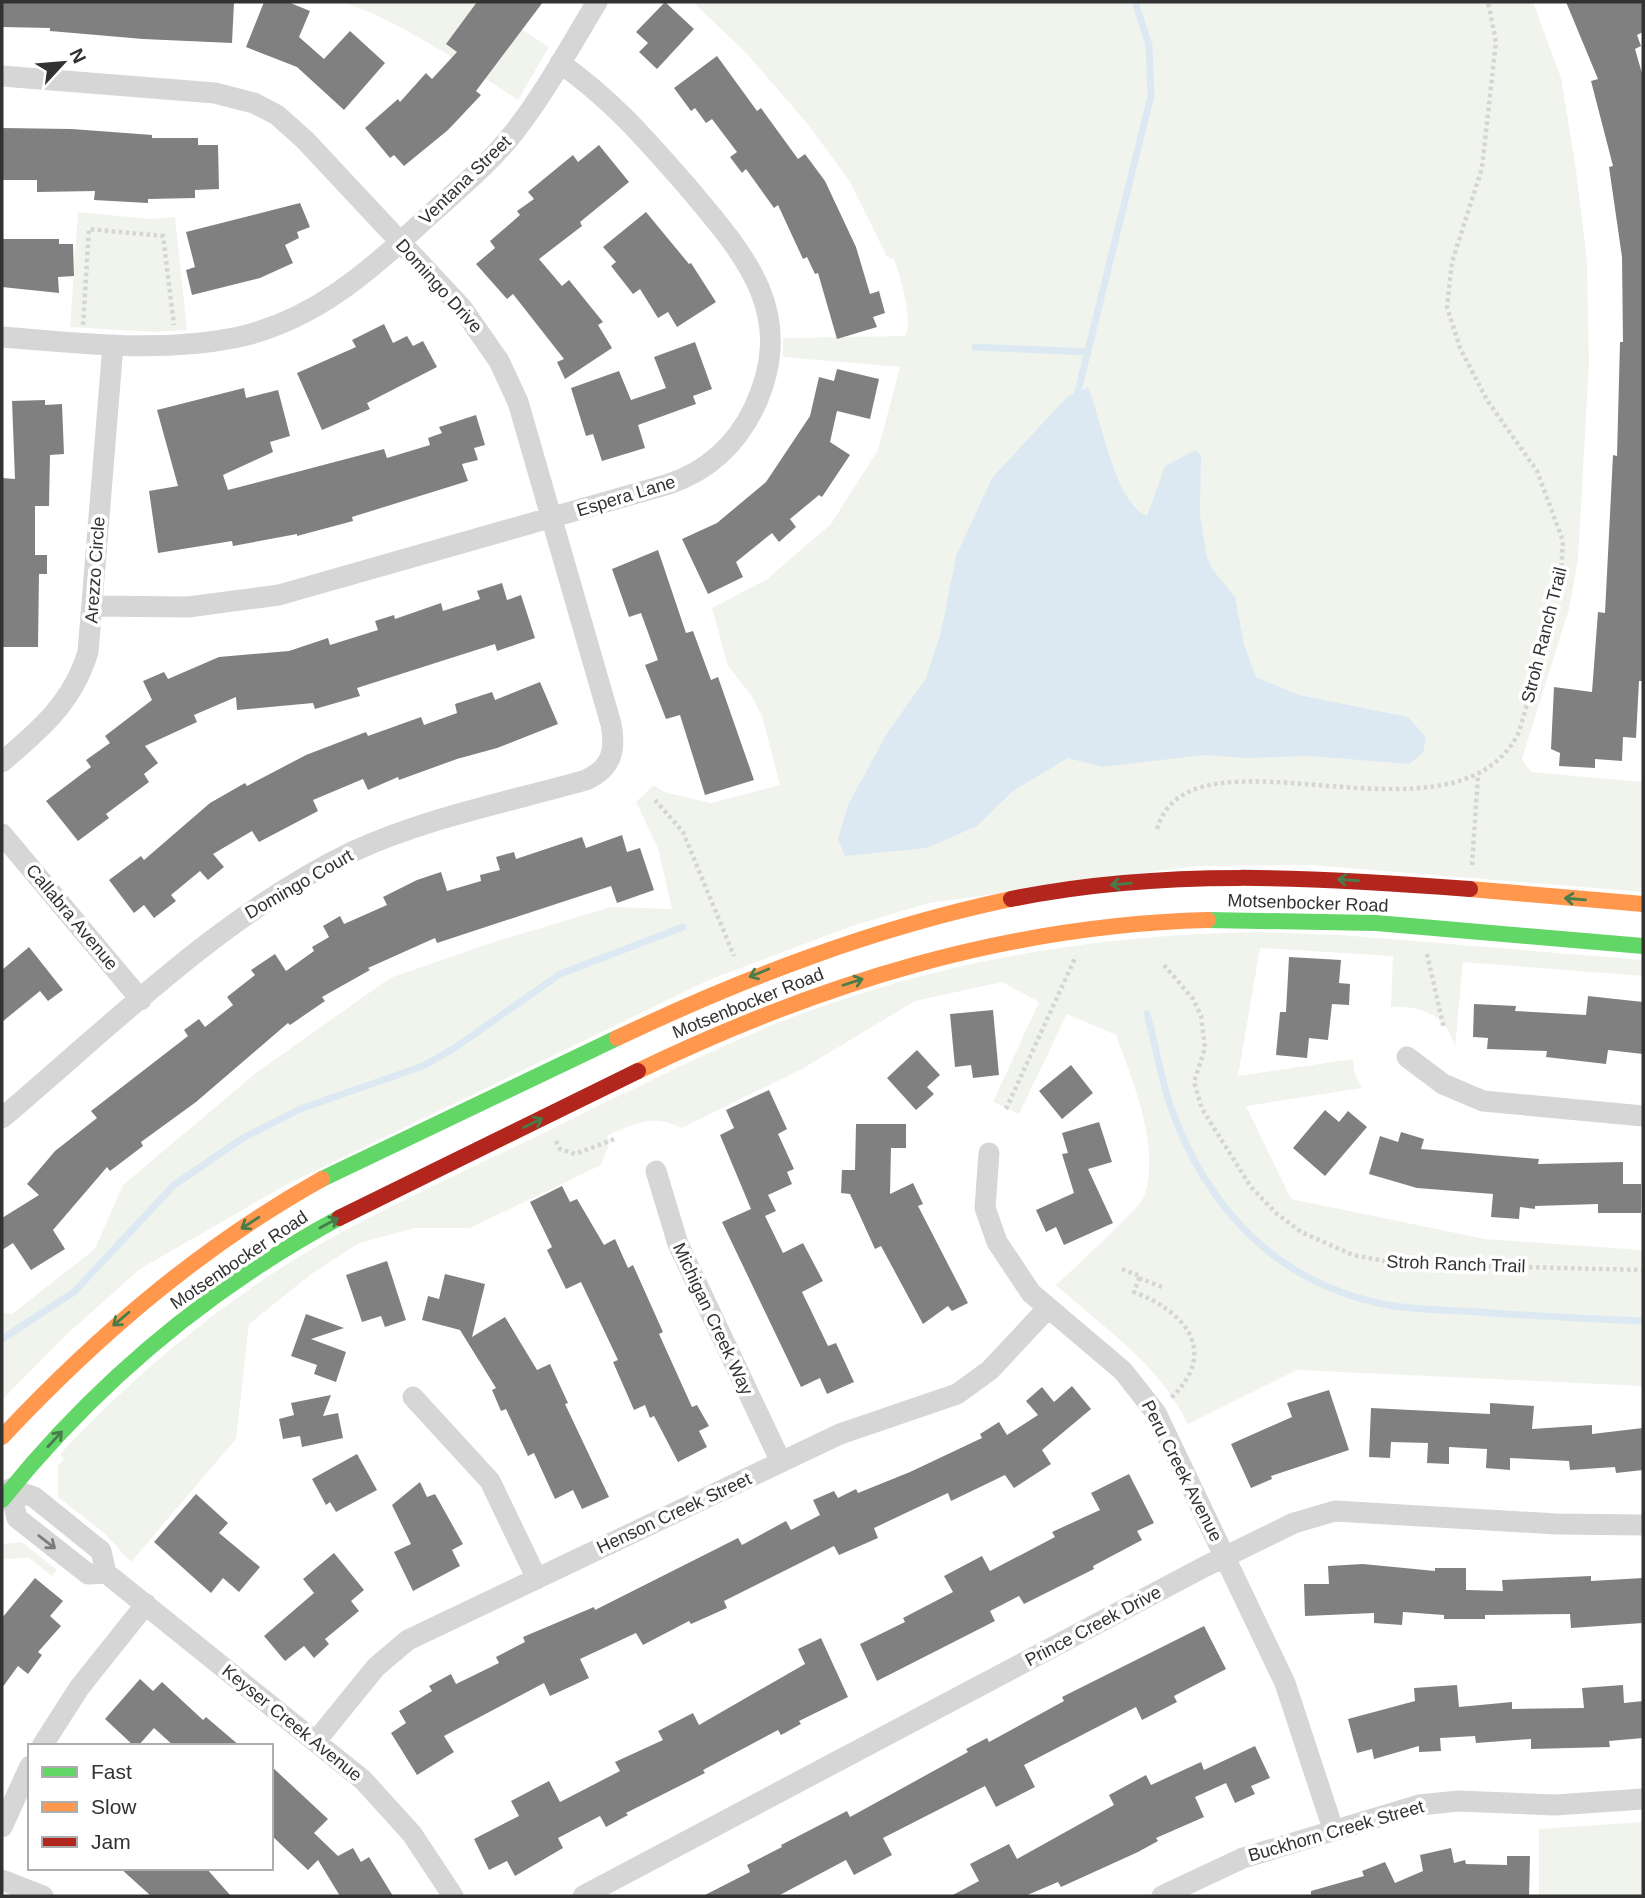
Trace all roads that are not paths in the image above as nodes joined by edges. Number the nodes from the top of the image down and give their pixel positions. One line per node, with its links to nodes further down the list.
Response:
1 (597, 2): 2 (street, Ventana Street)
2 (559, 63): 4 (street, Ventana Street); 7 (street, Espera Lane)
3 (2, 76): 4 (street, Domingo Drive)
4 (401, 243): 6 (street, Ventana Street); 7 (street, Domingo Drive)
5 (2, 337): 6 (street, Ventana Street)
6 (113, 345): 8 (street, Arezzo Circle)
7 (552, 519): 8 (street, Espera Lane); 10 (street, Domingo Drive)
8 (93, 606): 9 (street, Arezzo Circle)
9 (2, 762)
10 (619, 765): 14 (street, Domingo Court)
11 (2, 834): 14 (street, Callabra Avenue)
12 (1643, 904): 22 (main road, Motsenbocker Road, one-way to 22)
13 (1643, 946): 24 (main road, Motsenbocker Road, one-way to 13)
14 (141, 1000): 17 (street, Domingo Court)
15 (1407, 1057): 16 (street)
16 (1643, 1116)
17 (2, 1118)
18 (989, 1153): 20 (street, Peru Creek Avenue)
19 (656, 1171): 23 (street, Michigan Creek Way)
20 (1047, 1309): 23 (street, Henson Creek Street); 26 (street, Peru Creek Avenue)
21 (413, 1397): 27 (street)
22 (2, 1437)
23 (781, 1462): 27 (street, Henson Creek Street)
24 (4, 1491): 28 (street, Keyser Creek Avenue)
25 (1643, 1525): 26 (street, Prince Creek Drive)
26 (1226, 1556): 34 (street, Peru Creek Avenue); 38 (street, Prince Creek Drive)
27 (537, 1578): 29 (street, Henson Creek Street)
28 (146, 1604): 29 (street, Keyser Creek Avenue); 30 (street)
29 (316, 1741): 37 (street, Keyser Creek Avenue)
30 (42, 1744)
31 (28, 1770): 33 (street)
32 (1643, 1799): 34 (street, Buckhorn Creek Street)
33 (2, 1827)
34 (1333, 1829): 39 (street, Buckhorn Creek Street)
35 (2, 1881): 36 (street)
36 (43, 1896)
37 (453, 1896)
38 (583, 1896)
39 (1162, 1896)

